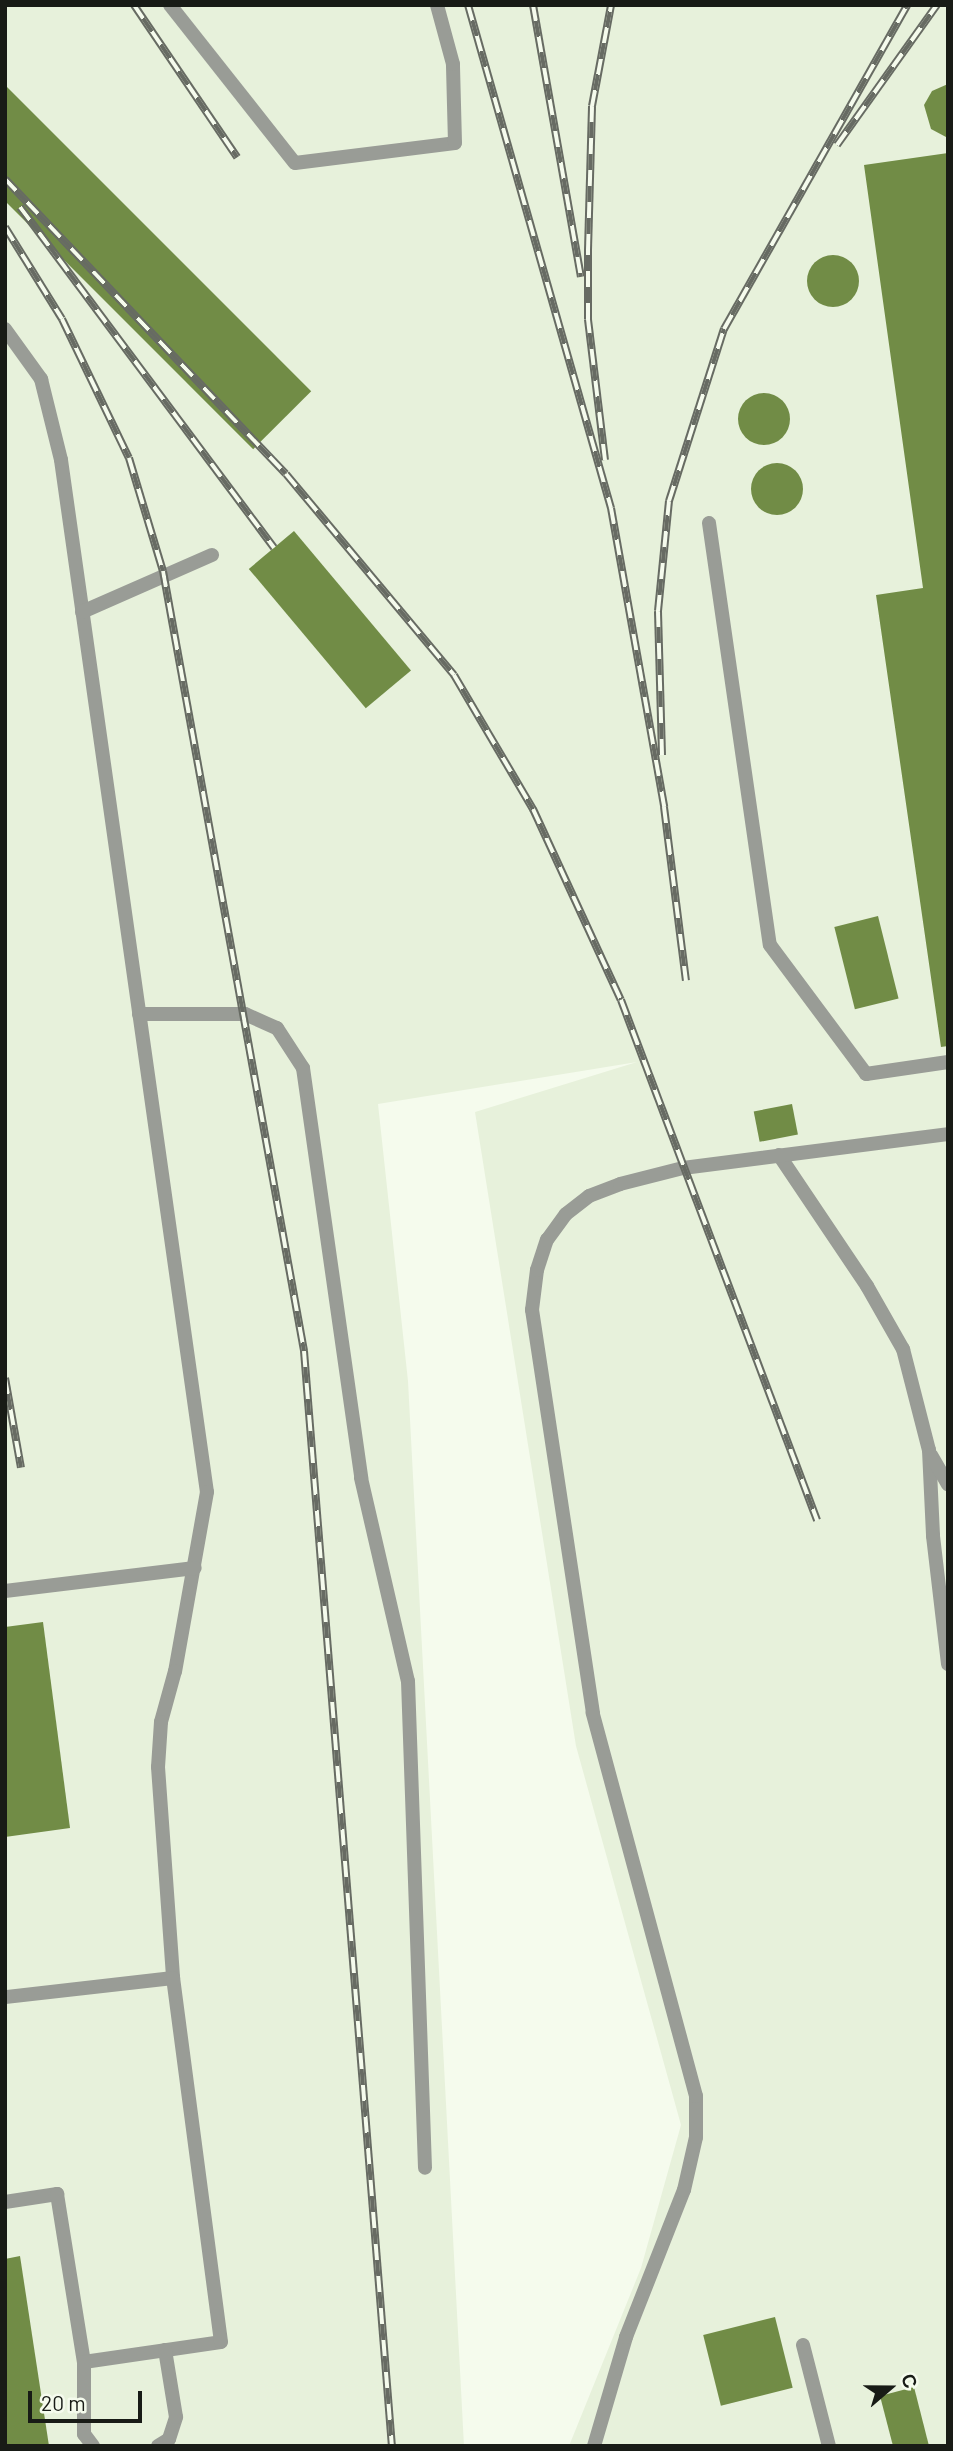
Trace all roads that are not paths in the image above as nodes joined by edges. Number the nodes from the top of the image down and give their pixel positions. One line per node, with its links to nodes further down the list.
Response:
1 (170, 5): 2 (lane)
2 (437, 5)
3 (5, 330): 6 (lane)
4 (709, 523): 8 (lane)
5 (212, 555): 6 (lane)
6 (82, 612): 7 (lane)
7 (139, 1014): 13 (lane); 18 (lane)
8 (948, 1062)
9 (948, 1134): 10 (lane)
10 (779, 1155): 11 (lane); 25 (lane)
11 (929, 1450): 12 (lane); 15 (lane)
12 (948, 1485)
13 (195, 1568): 14 (lane); 16 (lane)
14 (5, 1591)
15 (948, 1664)
16 (173, 1978): 17 (lane); 21 (lane)
17 (5, 1997)
18 (425, 2168)
19 (5, 2202): 22 (lane)
20 (803, 2344): 26 (lane)
21 (165, 2350): 22 (lane); 24 (lane)
22 (84, 2362): 23 (lane)
23 (93, 2446)
24 (158, 2446)
25 (594, 2446)
26 (829, 2446)

